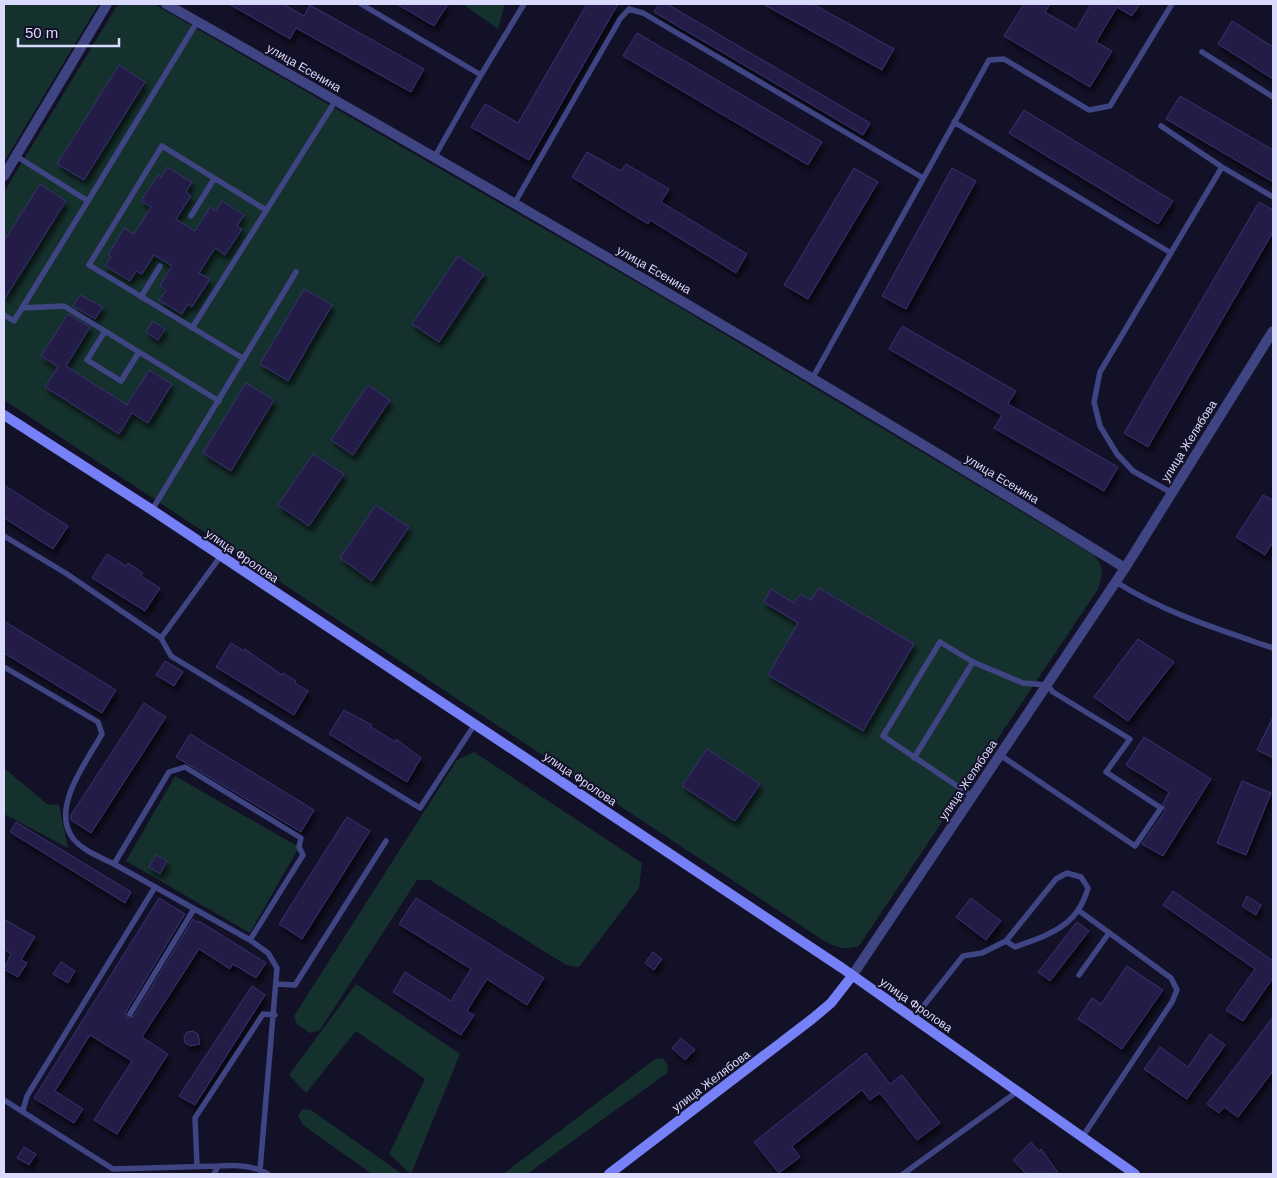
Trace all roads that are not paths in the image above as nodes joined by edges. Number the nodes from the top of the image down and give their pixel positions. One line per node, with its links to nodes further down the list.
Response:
1 (107, 4): 13 (street)
2 (166, 4): 6 (street, улица Есенина)
3 (361, 4): 8 (lane)
4 (524, 4): 8 (lane)
5 (1172, 4): 11 (lane)
6 (197, 22): 10 (street, улица Есенина); 20 (lane)
7 (1202, 52): 9 (lane)
8 (481, 75): 14 (lane)
9 (1273, 97)
10 (336, 100): 14 (street, улица Есенина); 22 (lane)
11 (954, 122): 17 (lane); 24 (lane)
12 (1162, 126): 15 (lane)
13 (16, 156): 16 (street); 20 (lane)
14 (435, 156): 21 (street, улица Есенина)
15 (1222, 167): 19 (lane); 24 (lane)
16 (4, 176)
17 (923, 178): 21 (lane); 35 (lane)
18 (214, 179): 22 (lane); 23 (lane); 27 (lane)
19 (1273, 197)
20 (88, 201): 28 (lane)
21 (514, 204): 35 (street, улица Есенина)
22 (266, 210): 30 (lane)
23 (191, 216)
24 (1171, 254): 38 (lane)
25 (160, 266): 27 (lane)
26 (296, 272): 34 (lane)
27 (141, 296): 30 (lane)
28 (22, 308): 29 (lane); 31 (lane)
29 (4, 315)
30 (192, 328): 34 (lane)
31 (105, 331): 33 (lane); 33 (lane)
32 (1273, 331): 38 (street, улица Желябова)
33 (139, 352): 36 (lane)
34 (244, 359): 36 (lane)
35 (812, 379): 42 (street, улица Есенина)
36 (219, 401): 39 (lane)
37 (4, 415): 39 (street, улица Фролова)
38 (1172, 493): 42 (street, улица Желябова)
39 (152, 510): 41 (street, улица Фролова)
40 (4, 536): 44 (lane)
41 (220, 556): 44 (lane); 49 (street, улица Фролова)
42 (1125, 568): 43 (street, улица Желябова)
43 (1116, 582): 45 (lane); 48 (street, улица Желябова)
44 (161, 638): 49 (lane)
45 (1273, 648)
46 (973, 662): 48 (lane); 51 (lane); 51 (lane)
47 (4, 667): 54 (lane)
48 (1047, 685): 50 (street, улица Желябова); 50 (lane)
49 (475, 724): 62 (street, улица Фролова)
50 (1000, 755): 52 (street, улица Желябова)
51 (914, 758): 52 (lane)
52 (972, 796): 62 (street, улица Желябова)
53 (386, 841): 63 (lane)
54 (114, 864): 55 (lane); 59 (lane)
55 (155, 887): 56 (lane); 69 (lane)
56 (194, 909): 59 (lane); 64 (lane)
57 (1078, 910): 58 (lane); 60 (lane); 60 (lane)
58 (1109, 933): 61 (lane); 70 (lane)
59 (250, 940): 63 (lane)
60 (1006, 941): 66 (lane)
61 (1078, 974)
62 (852, 976): 66 (street, улица Фролова); 76 (street, улица Желябова)
63 (277, 984): 65 (lane)
64 (130, 1014)
65 (274, 1015): 71 (lane); 73 (lane)
66 (914, 1018): 67 (street, улица Фролова)
67 (1018, 1091): 70 (street, улица Фролова); 77 (lane)
68 (4, 1100): 69 (lane)
69 (23, 1110): 71 (lane)
70 (1083, 1136): 78 (street, улица Фролова)
71 (197, 1166): 72 (lane)
72 (218, 1166): 73 (lane); 74 (lane)
73 (260, 1170): 75 (lane)
74 (214, 1174)
75 (268, 1174)
76 (609, 1174)
77 (903, 1174)
78 (1135, 1174)

